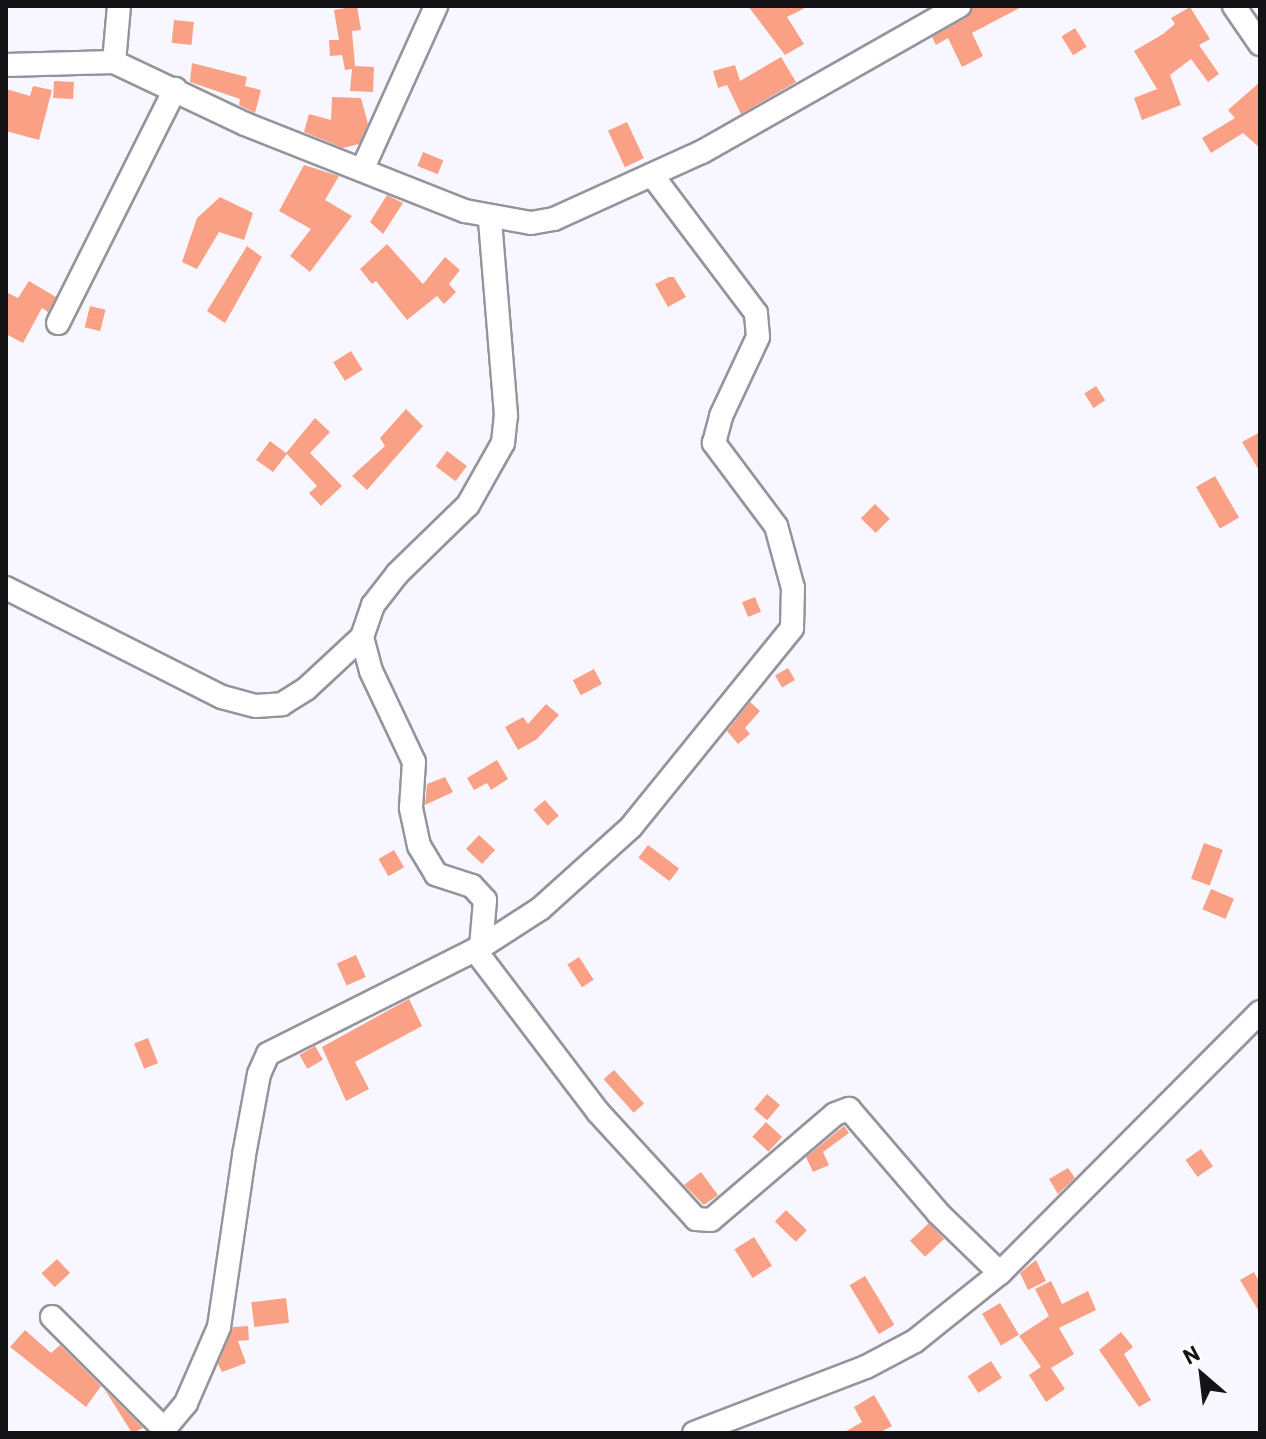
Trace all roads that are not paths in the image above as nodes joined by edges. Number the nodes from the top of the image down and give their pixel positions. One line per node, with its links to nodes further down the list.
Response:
1 (119, 6): 6 (street)
2 (436, 6): 9 (street)
3 (959, 6): 10 (street)
4 (1234, 6): 5 (street)
5 (1260, 44)
6 (114, 62): 7 (street); 8 (street)
7 (6, 65)
8 (175, 89): 9 (street); 12 (street)
9 (363, 168): 11 (street)
10 (652, 175): 11 (street); 15 (street)
11 (490, 219): 14 (street)
12 (58, 323)
13 (6, 588): 14 (street)
14 (362, 637): 15 (street)
15 (478, 949): 17 (street); 19 (street)
16 (1260, 1012): 17 (street)
17 (1000, 1273): 20 (street)
18 (52, 1317): 19 (street)
19 (163, 1431)
20 (694, 1433)

